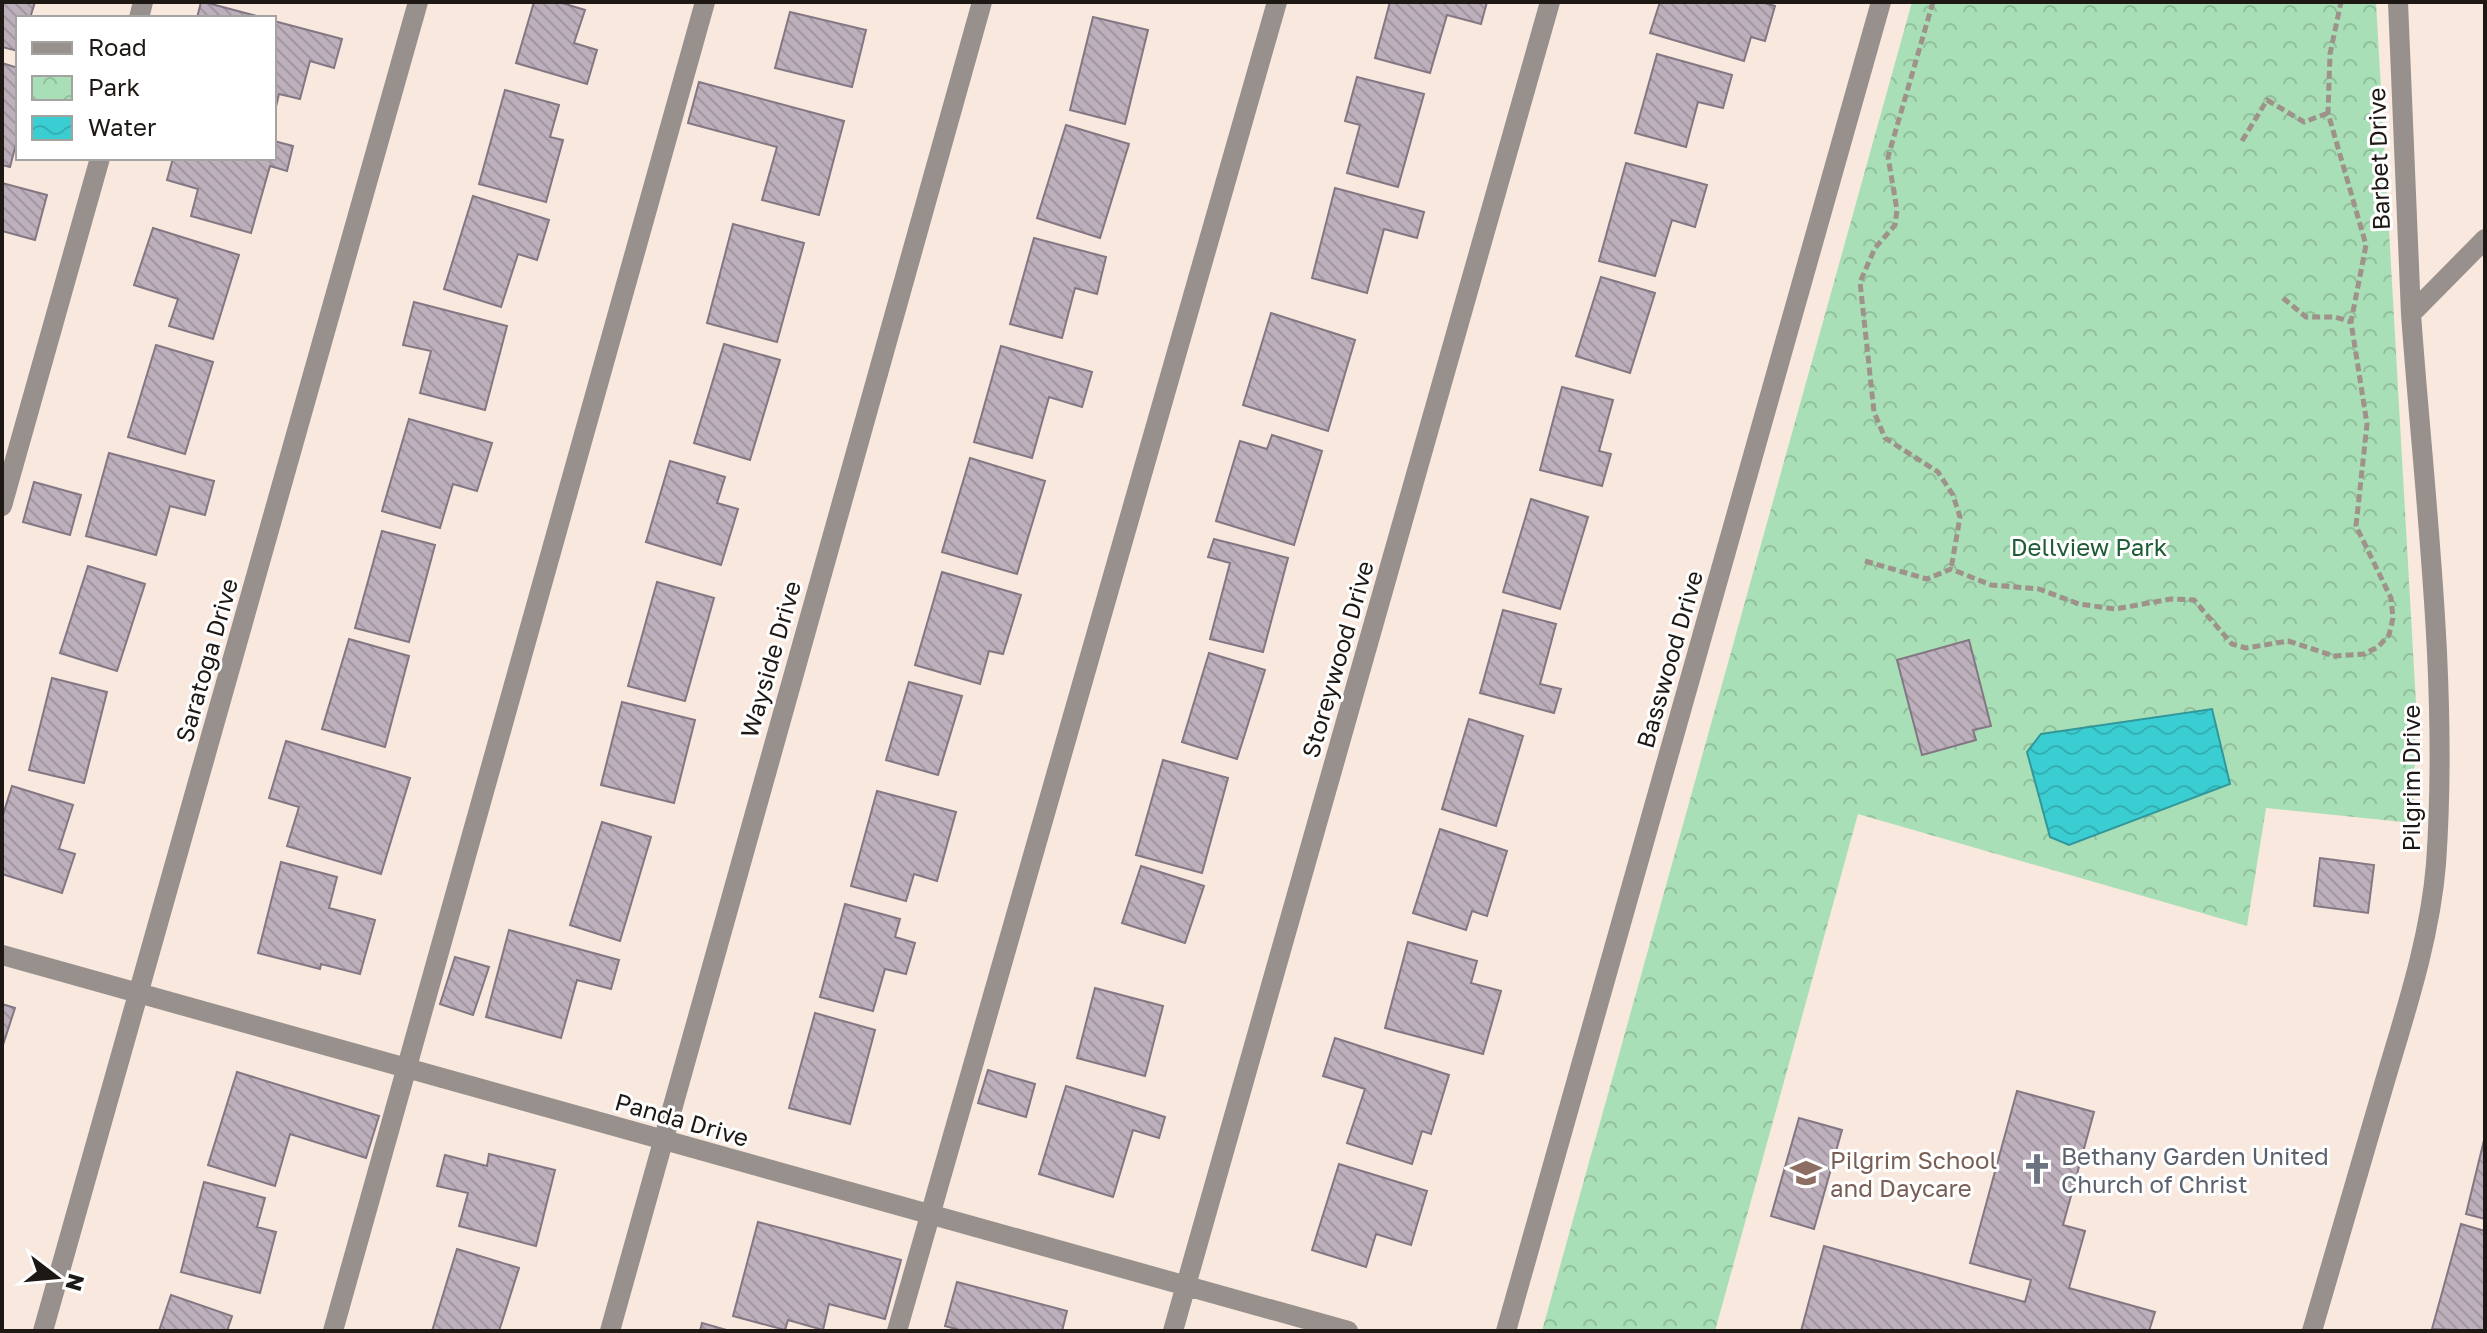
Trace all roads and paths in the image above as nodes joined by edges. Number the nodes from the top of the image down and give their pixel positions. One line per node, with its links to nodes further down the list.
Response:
1 (418, 2): 21 (street, Saratoga Drive)
2 (705, 2): 22 (street)
3 (982, 2): 23 (street, Wayside Drive)
4 (1277, 2): 24 (street)
5 (1550, 2): 25 (street, Storeywood Drive)
6 (1881, 2): 32 (street, Basswood Drive)
7 (1933, 2): 19 (path)
8 (2341, 2): 10 (path)
9 (2398, 2): 15 (street, Barbet Drive)
10 (2328, 113): 11 (path); 16 (path)
11 (2242, 141)
12 (99, 160): 17 (street)
13 (2485, 239): 15 (street)
14 (2283, 298): 16 (path)
15 (2411, 314): 33 (street, Pilgrim Drive)
16 (2351, 322): 19 (path)
17 (2, 506)
18 (1865, 561): 19 (path)
19 (1951, 569)
20 (2, 955): 21 (street, Panda Drive)
21 (139, 994): 22 (street, Panda Drive); 26 (street, Saratoga Drive)
22 (405, 1069): 23 (street, Panda Drive); 27 (street)
23 (662, 1141): 24 (street, Panda Drive); 28 (street, Wayside Drive)
24 (929, 1214): 25 (street, Panda Drive); 29 (street)
25 (1186, 1285): 30 (street, Storeywood Drive); 31 (street, Panda Drive)
26 (43, 1331)
27 (333, 1331)
28 (610, 1331)
29 (897, 1331)
30 (1173, 1331)
31 (1348, 1331)
32 (1506, 1331)
33 (2312, 1331)

